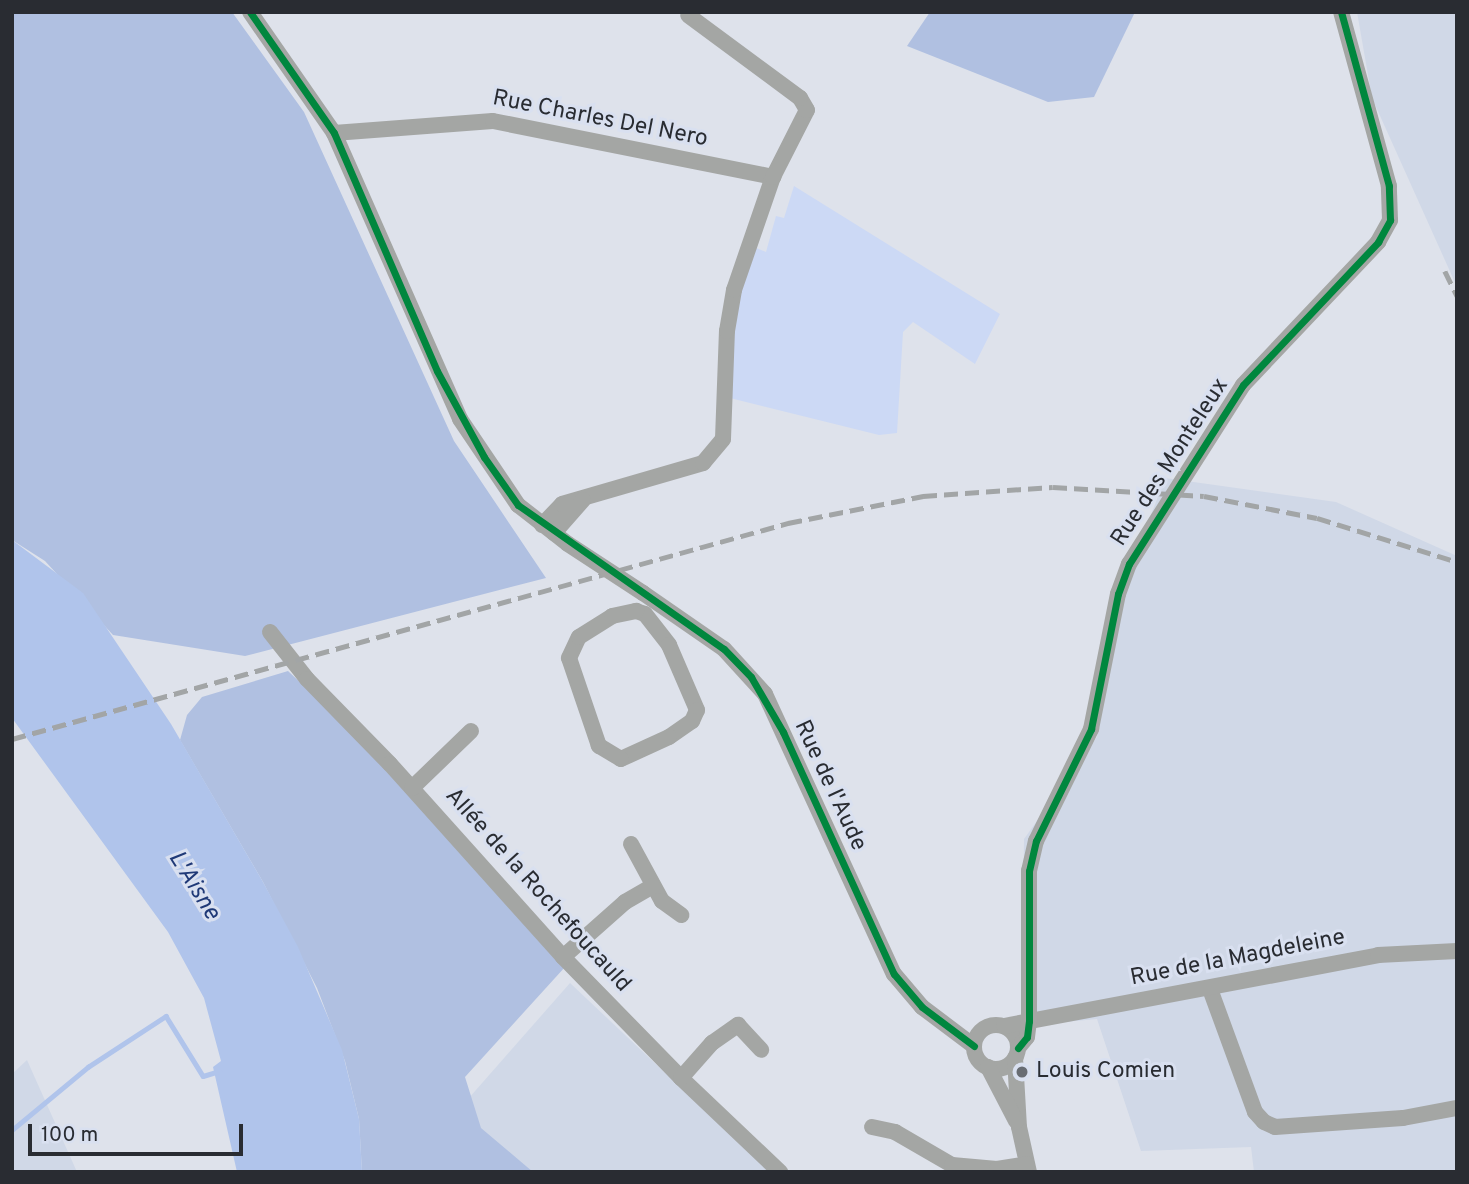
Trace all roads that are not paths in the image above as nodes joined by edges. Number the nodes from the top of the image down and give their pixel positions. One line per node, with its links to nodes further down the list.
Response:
1 (250, 12): 4 (street, Rue de l'Aude)
2 (1341, 12): 18 (street, Rue des Monteleux)
3 (688, 15): 5 (street)
4 (334, 132): 5 (street, Rue Charles Del Nero); 6 (street, Rue de l'Aude)
5 (774, 177): 6 (street)
6 (548, 529): 7 (street, Rue de l'Aude, bridge)
7 (693, 628): 9 (street); 19 (street, Rue de l'Aude)
8 (271, 632): 11 (street, Allée de la Rochefoucauld)
9 (669, 645): 9 (street)
10 (471, 731): 11 (street)
11 (412, 788): 16 (street, Allée de la Rochefoucauld)
12 (631, 844): 13 (street)
13 (653, 886): 14 (street); 16 (street)
14 (681, 915)
15 (1457, 951): 17 (street, Rue de la Magdeleine)
16 (563, 957): 26 (street, Allée de la Rochefoucauld)
17 (1210, 989): 18 (street, Rue de la Magdeleine); 27 (street)
18 (1030, 1021): 21 (street, Rue de la Magdeleine); 24 (street)
19 (944, 1022): 20 (street); 22 (street, Rue de l'Aude)
20 (987, 1027): 21 (street); 22 (street)
21 (1004, 1027): 24 (street)
22 (974, 1046): 25 (street)
23 (761, 1050): 26 (street)
24 (1017, 1053): 25 (street); 28 (street)
25 (988, 1068): 28 (street)
26 (681, 1078): 31 (street, Allée de la Rochefoucauld)
27 (1457, 1108)
28 (1019, 1126): 30 (street)
29 (872, 1127): 30 (street)
30 (1028, 1168)
31 (780, 1172)

